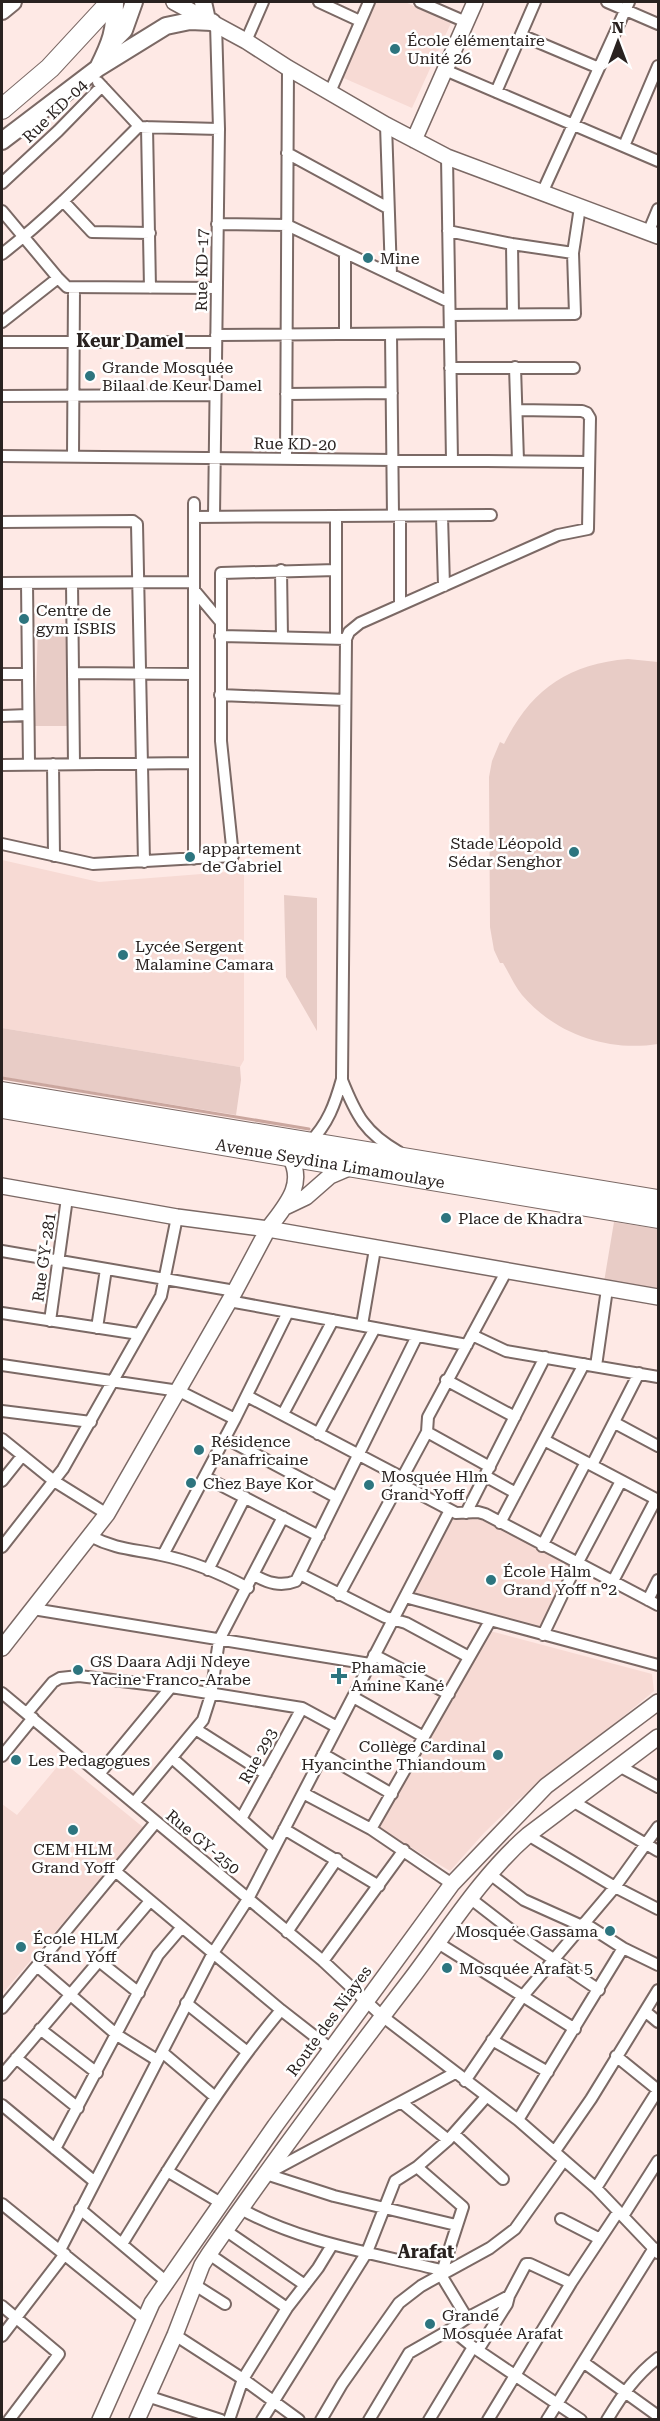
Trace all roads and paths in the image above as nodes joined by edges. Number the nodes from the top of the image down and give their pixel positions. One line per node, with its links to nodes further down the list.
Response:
1 (95, 2): 21 (highway)
2 (113, 2): 20 (main road); 21 (highway)
3 (134, 2): 20 (main road)
4 (174, 2): 14 (street)
5 (189, 2): 14 (street)
6 (263, 2): 19 (street)
7 (319, 2): 15 (street)
8 (369, 2): 15 (street)
9 (420, 2): 16 (street)
10 (475, 2): 16 (street)
11 (535, 2): 18 (street)
12 (608, 2): 13 (street)
13 (627, 6): 17 (street); 24 (street)
14 (208, 17): 19 (street); 26 (main road); 34 (street, Rue KD-17)
15 (360, 21): 28 (street)
16 (466, 22): 25 (street)
17 (658, 24)
18 (521, 36): 24 (street); 29 (street)
19 (246, 41): 23 (street)
20 (109, 45): 26 (main road)
21 (45, 63): 27 (highway); 30 (highway)
22 (658, 66): 37 (street)
23 (288, 68): 28 (street); 38 (street)
24 (599, 68): 32 (street)
25 (445, 70): 29 (street); 35 (street)
26 (97, 76): 33 (street); 36 (main road); 41 (street, Rue KD-04)
27 (2, 91)
28 (330, 92): 31 (street)
29 (496, 92): 32 (street)
30 (2, 109)
31 (386, 125): 35 (street); 45 (street)
32 (573, 125): 37 (street); 42 (street)
33 (143, 127): 34 (street); 43 (street); 51 (street)
34 (219, 129): 48 (street, Rue KD-17)
35 (414, 140): 39 (street)
36 (2, 141)
37 (624, 146): 40 (street)
38 (287, 153): 45 (street); 49 (street)
39 (447, 157): 42 (street); 50 (street)
40 (658, 161)
41 (2, 183)
42 (542, 193): 44 (street)
43 (63, 201): 51 (street); 53 (street)
44 (580, 207): 52 (street); 56 (street)
45 (388, 208): 58 (street)
46 (658, 209): 52 (street)
47 (2, 211): 53 (street)
48 (217, 224): 49 (street); 62 (street, Rue KD-17)
49 (287, 225): 55 (street); 70 (street)
50 (448, 231): 54 (street); 63 (street)
51 (150, 233): 61 (street)
52 (653, 234)
53 (24, 237): 57 (street); 59 (street)
54 (512, 244): 56 (street); 64 (street)
55 (345, 253): 58 (street); 68 (street)
56 (573, 253): 64 (street)
57 (2, 254)
58 (391, 274): 63 (street)
59 (58, 279): 60 (street); 66 (street)
60 (74, 288): 61 (street); 73 (street)
61 (150, 288): 62 (street)
62 (217, 288): 71 (street, Rue KD-17)
63 (449, 302): 65 (street)
64 (513, 314): 65 (street)
65 (450, 315): 67 (street)
66 (2, 322)
67 (450, 333): 69 (street); 75 (street)
68 (345, 334): 69 (street); 70 (street)
69 (391, 334): 77 (street)
70 (286, 335): 71 (street); 78 (street)
71 (216, 339): 73 (street); 79 (street, Rue KD-17)
72 (2, 342): 73 (street)
73 (74, 342): 81 (street)
74 (515, 367): 75 (street); 76 (street); 82 (street)
75 (450, 368): 88 (street)
76 (574, 368)
77 (392, 393): 78 (street); 87 (street)
78 (286, 394): 86 (street)
79 (215, 395): 81 (street); 85 (street, Rue KD-17)
80 (2, 396): 81 (street)
81 (74, 396): 84 (street)
82 (517, 410): 89 (street); 90 (street)
83 (2, 456): 84 (street, Rue KD-20)
84 (74, 457): 85 (street, Rue KD-20)
85 (214, 458): 86 (street, Rue KD-20); 93 (street, Rue KD-17)
86 (286, 459): 87 (street, Rue KD-20)
87 (392, 460): 88 (street, Rue KD-20); 95 (street)
88 (452, 460): 89 (street, Rue KD-20)
89 (518, 461): 90 (street, Rue KD-20)
90 (589, 462): 106 (street)
91 (194, 502): 97 (street)
92 (491, 515): 96 (street)
93 (214, 516): 94 (street); 97 (street)
94 (336, 516): 95 (street); 100 (street)
95 (396, 516): 96 (street); 107 (street)
96 (442, 516): 106 (street)
97 (194, 517): 105 (street)
98 (2, 522): 101 (street)
99 (281, 570): 100 (street); 108 (street); 110 (street)
100 (336, 570): 111 (street)
101 (140, 582): 104 (street); 105 (street); 115 (street)
102 (2, 583): 103 (street)
103 (27, 583): 104 (street); 114 (street)
104 (72, 583): 112 (street)
105 (194, 586): 108 (street); 116 (street)
106 (444, 586): 107 (street)
107 (400, 605): 111 (street)
108 (220, 621): 109 (street)
109 (220, 636): 110 (street); 117 (street)
110 (282, 637): 111 (street)
111 (341, 638): 118 (street)
112 (73, 673): 115 (street); 124 (street)
113 (2, 674): 114 (street)
114 (27, 674): 119 (street)
115 (141, 674): 116 (street); 121 (street)
116 (194, 674): 122 (street)
117 (220, 695): 118 (street); 129 (street)
118 (345, 700): 131 (street)
119 (28, 715): 120 (street); 126 (street)
120 (2, 716)
121 (142, 763): 122 (street); 124 (street); 130 (street)
122 (194, 763): 129 (street)
123 (53, 764): 124 (street); 126 (street); 128 (street)
124 (74, 764)
125 (2, 765): 126 (street)
126 (29, 765)
127 (2, 844): 128 (street)
128 (54, 856): 130 (street)
129 (195, 859): 130 (street)
130 (144, 862)
131 (342, 1079): 134 (street); 136 (street)
132 (2, 1092): 134 (highway, Avenue Seydina Limamoulaye)
133 (2, 1108): 135 (highway, Avenue Seydina Limamoulaye)
134 (309, 1143): 136 (highway, Avenue Seydina Limamoulaye)
135 (290, 1157): 137 (highway, Avenue Seydina Limamoulaye); 141 (street)
136 (417, 1160): 140 (highway, Avenue Seydina Limamoulaye)
137 (351, 1167): 141 (street); 143 (highway, Avenue Seydina Limamoulaye)
138 (2, 1186): 139 (street)
139 (68, 1198): 142 (street); 147 (street, Rue GY-281)
140 (658, 1200)
141 (285, 1207): 144 (street)
142 (177, 1216): 144 (street); 150 (street)
143 (658, 1218)
144 (268, 1229): 145 (street); 152 (street)
145 (375, 1249): 149 (street); 158 (street)
146 (2, 1251): 147 (street)
147 (59, 1261): 148 (street); 157 (street, Rue GY-281)
148 (106, 1269): 150 (street); 159 (street)
149 (506, 1272): 151 (street); 163 (street)
150 (165, 1279): 152 (street); 161 (street)
151 (607, 1289): 153 (street); 167 (street)
152 (232, 1296): 154 (street); 172 (street)
153 (658, 1297)
154 (288, 1312): 156 (street); 173 (street)
155 (2, 1313): 157 (street)
156 (333, 1320): 158 (street); 175 (street)
157 (50, 1321): 159 (street)
158 (362, 1325): 160 (street)
159 (97, 1328): 161 (street)
160 (375, 1328): 162 (street); 181 (street)
161 (139, 1334): 171 (street)
162 (417, 1336): 163 (street); 186 (street)
163 (469, 1340): 164 (street); 170 (street)
164 (545, 1358): 165 (street); 176 (street)
165 (584, 1364): 167 (street); 184 (street)
166 (2, 1365): 171 (street)
167 (596, 1366): 168 (street)
168 (639, 1373): 169 (street); 179 (street)
169 (658, 1377)
170 (447, 1380): 176 (street); 180 (street)
171 (111, 1382): 172 (street); 178 (street)
172 (178, 1391): 177 (street); 201 (street)
173 (247, 1396): 175 (street); 177 (street)
174 (2, 1411): 178 (street)
175 (283, 1414): 181 (street)
176 (515, 1417): 189 (street)
177 (235, 1419): 182 (street)
178 (91, 1422): 193 (street)
179 (615, 1423): 185 (street); 188 (street)
180 (427, 1432): 189 (street); 192 (street)
181 (318, 1434): 186 (street)
182 (225, 1438): 190 (street); 197 (street)
183 (2, 1439): 187 (street)
184 (544, 1440): 188 (street); 195 (street)
185 (658, 1446)
186 (357, 1454): 192 (street); 197 (street)
187 (22, 1456): 191 (street); 193 (street)
188 (589, 1464): 194 (street); 206 (street)
189 (488, 1471): 195 (street); 200 (street)
190 (205, 1477): 196 (street); 208 (street)
191 (2, 1480)
192 (400, 1480): 199 (street); 216 (street)
193 (54, 1481): 201 (street); 207 (street)
194 (621, 1481): 198 (street); 209 (street)
195 (516, 1493): 203 (street)
196 (245, 1497): 202 (street); 210 (street)
197 (336, 1497): 205 (street)
198 (657, 1500): 214 (street)
199 (450, 1510): 200 (street); 217 (street)
200 (466, 1513): 203 (street)
201 (107, 1514): 204 (street)
202 (283, 1517): 205 (street); 212 (street)
203 (500, 1522): 206 (street)
204 (90, 1536): 208 (street); 220 (street)
205 (319, 1536): 211 (street)
206 (542, 1546): 209 (street)
207 (2, 1547)
208 (163, 1555): 210 (street)
209 (577, 1564): 214 (street); 223 (street)
210 (208, 1570): 215 (street)
211 (300, 1574): 212 (street); 216 (street)
212 (254, 1575): 215 (street)
213 (658, 1580): 218 (street)
214 (613, 1581): 218 (street)
215 (248, 1588): 224 (street)
216 (339, 1595): 221 (street)
217 (405, 1597): 221 (street); 222 (street)
218 (648, 1600): 219 (street)
219 (658, 1605)
220 (33, 1609): 224 (street); 225 (street)
221 (393, 1619): 226 (street); 227 (street)
222 (490, 1621): 223 (street); 226 (street)
223 (543, 1635): 228 (street)
224 (219, 1640): 227 (street); 232 (street)
225 (2, 1648)
226 (470, 1657): 231 (street)
227 (372, 1659): 231 (street); 233 (street)
228 (658, 1665)
229 (171, 1687): 232 (street); 236 (street); 245 (street)
230 (2, 1693): 236 (street, Rue GY-250)
231 (449, 1694): 239 (street)
232 (211, 1695): 235 (street); 238 (street)
233 (352, 1697): 237 (street); 239 (street)
234 (658, 1702): 265 (street, Route des Niayes)
235 (302, 1708): 237 (street); 246 (street, Rue 293)
236 (30, 1715): 242 (street); 245 (street, Rue GY-250)
237 (337, 1727): 241 (street)
238 (197, 1730): 243 (street); 246 (street)
239 (424, 1737): 249 (street)
240 (658, 1737): 244 (street)
241 (323, 1754): 248 (street); 249 (street)
242 (2, 1756)
243 (172, 1758): 251 (street); 252 (street)
244 (619, 1766): 247 (street); 250 (street)
245 (99, 1774): 251 (street, Rue GY-250)
246 (266, 1774): 252 (street, Rue 293)
247 (658, 1787)
248 (303, 1793): 255 (street); 256 (street)
249 (392, 1794): 256 (street)
250 (574, 1802): 257 (street); 258 (street)
251 (134, 1803): 253 (street, Rue GY-250)
252 (241, 1819): 259 (street)
253 (156, 1822): 263 (street); 268 (street, Rue GY-250)
254 (658, 1827): 258 (street)
255 (285, 1829): 259 (street); 262 (street)
256 (371, 1829): 260 (street)
257 (528, 1834): 264 (street); 267 (street)
258 (646, 1844): 261 (street); 267 (street)
259 (274, 1848): 268 (street)
260 (404, 1850): 265 (street); 266 (street)
261 (658, 1851)
262 (337, 1859): 266 (street); 274 (street)
263 (115, 1870): 270 (street); 282 (street)
264 (490, 1874): 269 (street); 272 (street)
265 (452, 1884): 288 (street, Route des Niayes)
266 (379, 1886): 280 (street)
267 (615, 1887): 271 (street); 272 (street)
268 (248, 1899): 274 (street, Rue GY-250); 277 (street)
269 (471, 1899): 275 (street); 278 (street)
270 (150, 1901): 273 (street); 279 (street)
271 (658, 1909)
272 (583, 1924): 276 (street); 278 (street)
273 (182, 1927): 277 (street); 285 (street)
274 (287, 1932): 280 (street, Rue GY-250)
275 (438, 1943): 287 (street); 293 (street)
276 (623, 1948): 281 (street); 283 (street)
277 (213, 1953): 290 (street); 291 (street)
278 (555, 1960): 283 (street); 287 (street)
279 (99, 1961): 285 (street); 286 (street)
280 (323, 1961): 288 (street, Rue GY-250)
281 (658, 1965)
282 (37, 1966): 286 (street); 289 (street)
283 (599, 1990): 296 (street)
284 (658, 1990): 292 (street)
285 (139, 1993): 297 (street)
286 (69, 1996): 295 (street); 297 (street)
287 (522, 1997): 296 (street); 298 (street)
288 (366, 2001): 293 (street, Rue GY-250); 299 (street, Route des Niayes)
289 (3, 2003)
290 (186, 2003): 300 (street); 301 (street)
291 (281, 2010): 299 (street); 300 (street)
292 (646, 2012): 294 (street); 302 (street)
293 (382, 2016): 306 (street, Rue GY-250); 323 (street)
294 (658, 2022)
295 (40, 2029): 303 (street); 305 (street)
296 (575, 2029): 304 (street)
297 (117, 2035): 301 (street); 305 (street)
298 (492, 2040): 304 (street); 308 (street)
299 (331, 2049): 327 (street, Route des Niayes)
300 (246, 2051): 310 (street)
301 (160, 2056): 310 (street); 325 (street)
302 (616, 2056): 309 (street); 318 (street)
303 (16, 2058): 307 (street); 314 (street)
304 (548, 2072): 315 (street)
305 (97, 2073): 314 (street)
306 (455, 2073): 308 (street, Rue GY-250); 312 (street)
307 (2, 2075)
308 (465, 2080): 311 (street, Rue GY-250)
309 (658, 2090): 326 (street)
310 (214, 2096): 322 (street)
311 (486, 2097): 315 (street, Rue GY-250); 316 (street)
312 (401, 2102): 316 (street); 323 (street)
313 (2, 2105): 317 (street)
314 (78, 2108): 317 (street)
315 (518, 2120): 318 (street, Rue GY-250)
316 (451, 2137): 321 (street); 324 (street)
317 (55, 2149): 325 (street)
318 (555, 2151): 319 (street, Rue GY-250)
319 (564, 2160): 326 (street, Rue GY-250); 343 (street)
320 (658, 2161): 332 (street)
321 (417, 2167): 329 (street); 334 (street)
322 (167, 2171): 327 (street); 337 (street)
323 (266, 2174): 329 (street); 331 (street)
324 (503, 2179)
325 (95, 2182): 330 (street)
326 (596, 2188): 332 (street, Rue GY-250)
327 (221, 2203): 344 (street, Route des Niayes)
328 (2, 2204): 340 (street)
329 (383, 2208): 334 (street); 341 (street)
330 (80, 2209): 337 (street); 340 (street)
331 (241, 2209): 335 (street); 338 (street)
332 (620, 2214): 336 (street); 339 (street, Rue GY-250)
333 (561, 2219): 336 (street)
334 (456, 2225): 343 (street)
335 (225, 2230): 342 (street); 346 (street)
336 (600, 2239): 345 (street)
337 (122, 2244): 344 (street)
338 (332, 2245): 341 (street); 346 (street)
339 (656, 2250): 360 (street)
340 (62, 2252): 352 (street); 354 (street)
341 (367, 2252): 343 (street); 365 (street)
342 (209, 2254): 347 (street); 351 (street)
343 (441, 2273): 353 (street); 376 (street)
344 (168, 2283): 354 (street, Route des Niayes)
345 (571, 2283): 348 (street); 361 (street)
346 (306, 2284): 351 (street)
347 (195, 2285): 349 (street); 357 (street)
348 (509, 2296): 353 (street); 358 (street)
349 (225, 2304)
350 (2, 2306): 352 (street)
351 (287, 2308): 362 (street)
352 (16, 2318): 356 (street); 369 (street)
353 (467, 2318): 355 (street)
354 (144, 2319): 370 (street, Route des Niayes)
355 (451, 2329): 358 (street); 377 (street)
356 (2, 2336)
357 (175, 2336): 362 (street); 364 (street)
358 (475, 2348): 361 (street); 367 (street)
359 (658, 2358): 363 (street)
360 (583, 2362): 363 (street); 366 (street)
361 (515, 2374): 366 (street); 379 (street)
362 (243, 2379): 365 (street); 373 (street)
363 (625, 2390): 368 (street); 382 (street)
364 (147, 2396): 371 (street); 372 (street)
365 (273, 2401): 374 (street); 375 (street)
366 (557, 2402): 380 (street); 381 (street)
367 (431, 2416): 378 (street)
368 (658, 2416)
369 (9, 2420)
370 (100, 2420)
371 (136, 2420)
372 (221, 2420)
373 (229, 2420)
374 (262, 2420)
375 (299, 2420)
376 (321, 2420)
377 (369, 2420)
378 (443, 2420)
379 (488, 2420)
380 (547, 2420)
381 (581, 2420)
382 (607, 2420)

